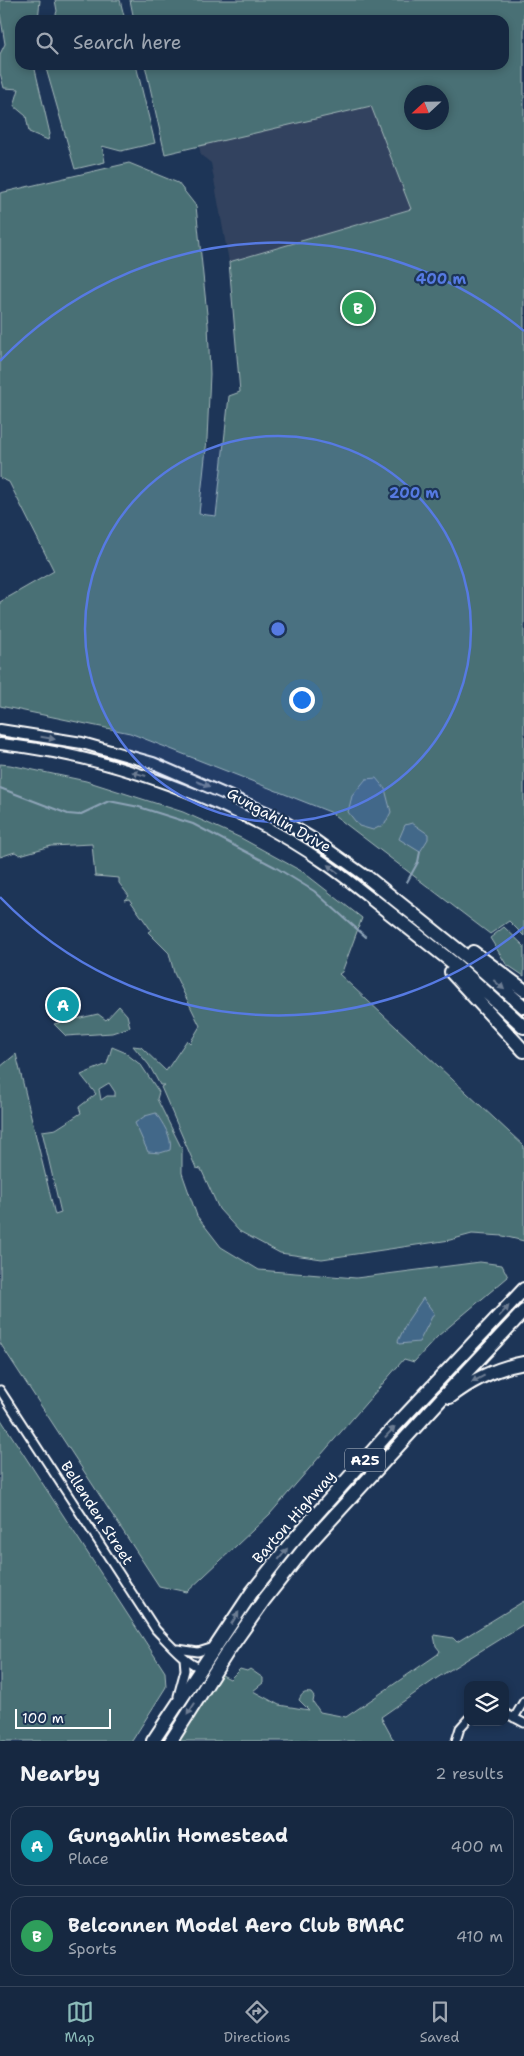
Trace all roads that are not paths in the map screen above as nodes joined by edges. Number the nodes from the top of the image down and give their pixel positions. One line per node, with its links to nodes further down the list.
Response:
1 (0, 730): 3 (main road, Gungahlin Drive, one-way to 3)
2 (0, 744): 4 (main road, Gungahlin Drive, one-way to 2)
3 (367, 877): 6 (highway); 7 (highway, Gungahlin Drive, one-way to 7)
4 (372, 899): 5 (highway, Gungahlin Drive)
5 (393, 915): 8 (highway, Gungahlin Drive); 9 (highway)
6 (524, 990)
7 (524, 1008)
8 (524, 1027)
9 (524, 1051)
10 (524, 1289): 15 (highway, Barton Highway / A25, one-way to 10)
11 (524, 1311): 14 (highway, Barton Highway / A25)
12 (524, 1363): 14 (highway, one-way to 14)
13 (0, 1390): 16 (street, Bellenden Street)
14 (365, 1482): 15 (highway, Barton Highway / A25)
15 (223, 1648): 16 (street); 18 (highway); 19 (highway, Barton Highway / A25)
16 (176, 1649): 17 (street, Bellenden Street); 18 (street, Bellenden Street)
17 (184, 1658): 18 (street, Bellenden Street); 21 (street)
18 (202, 1668): 19 (highway); 21 (highway)
19 (203, 1690): 27 (highway, Barton Highway / A25, one-way to 27)
20 (524, 1701): 23 (street)
21 (175, 1708): 26 (highway)
22 (509, 1715): 23 (street)
23 (514, 1718): 24 (street)
24 (524, 1723)
25 (464, 1724): 28 (street)
26 (153, 1741)
27 (170, 1741)
28 (456, 1741)

